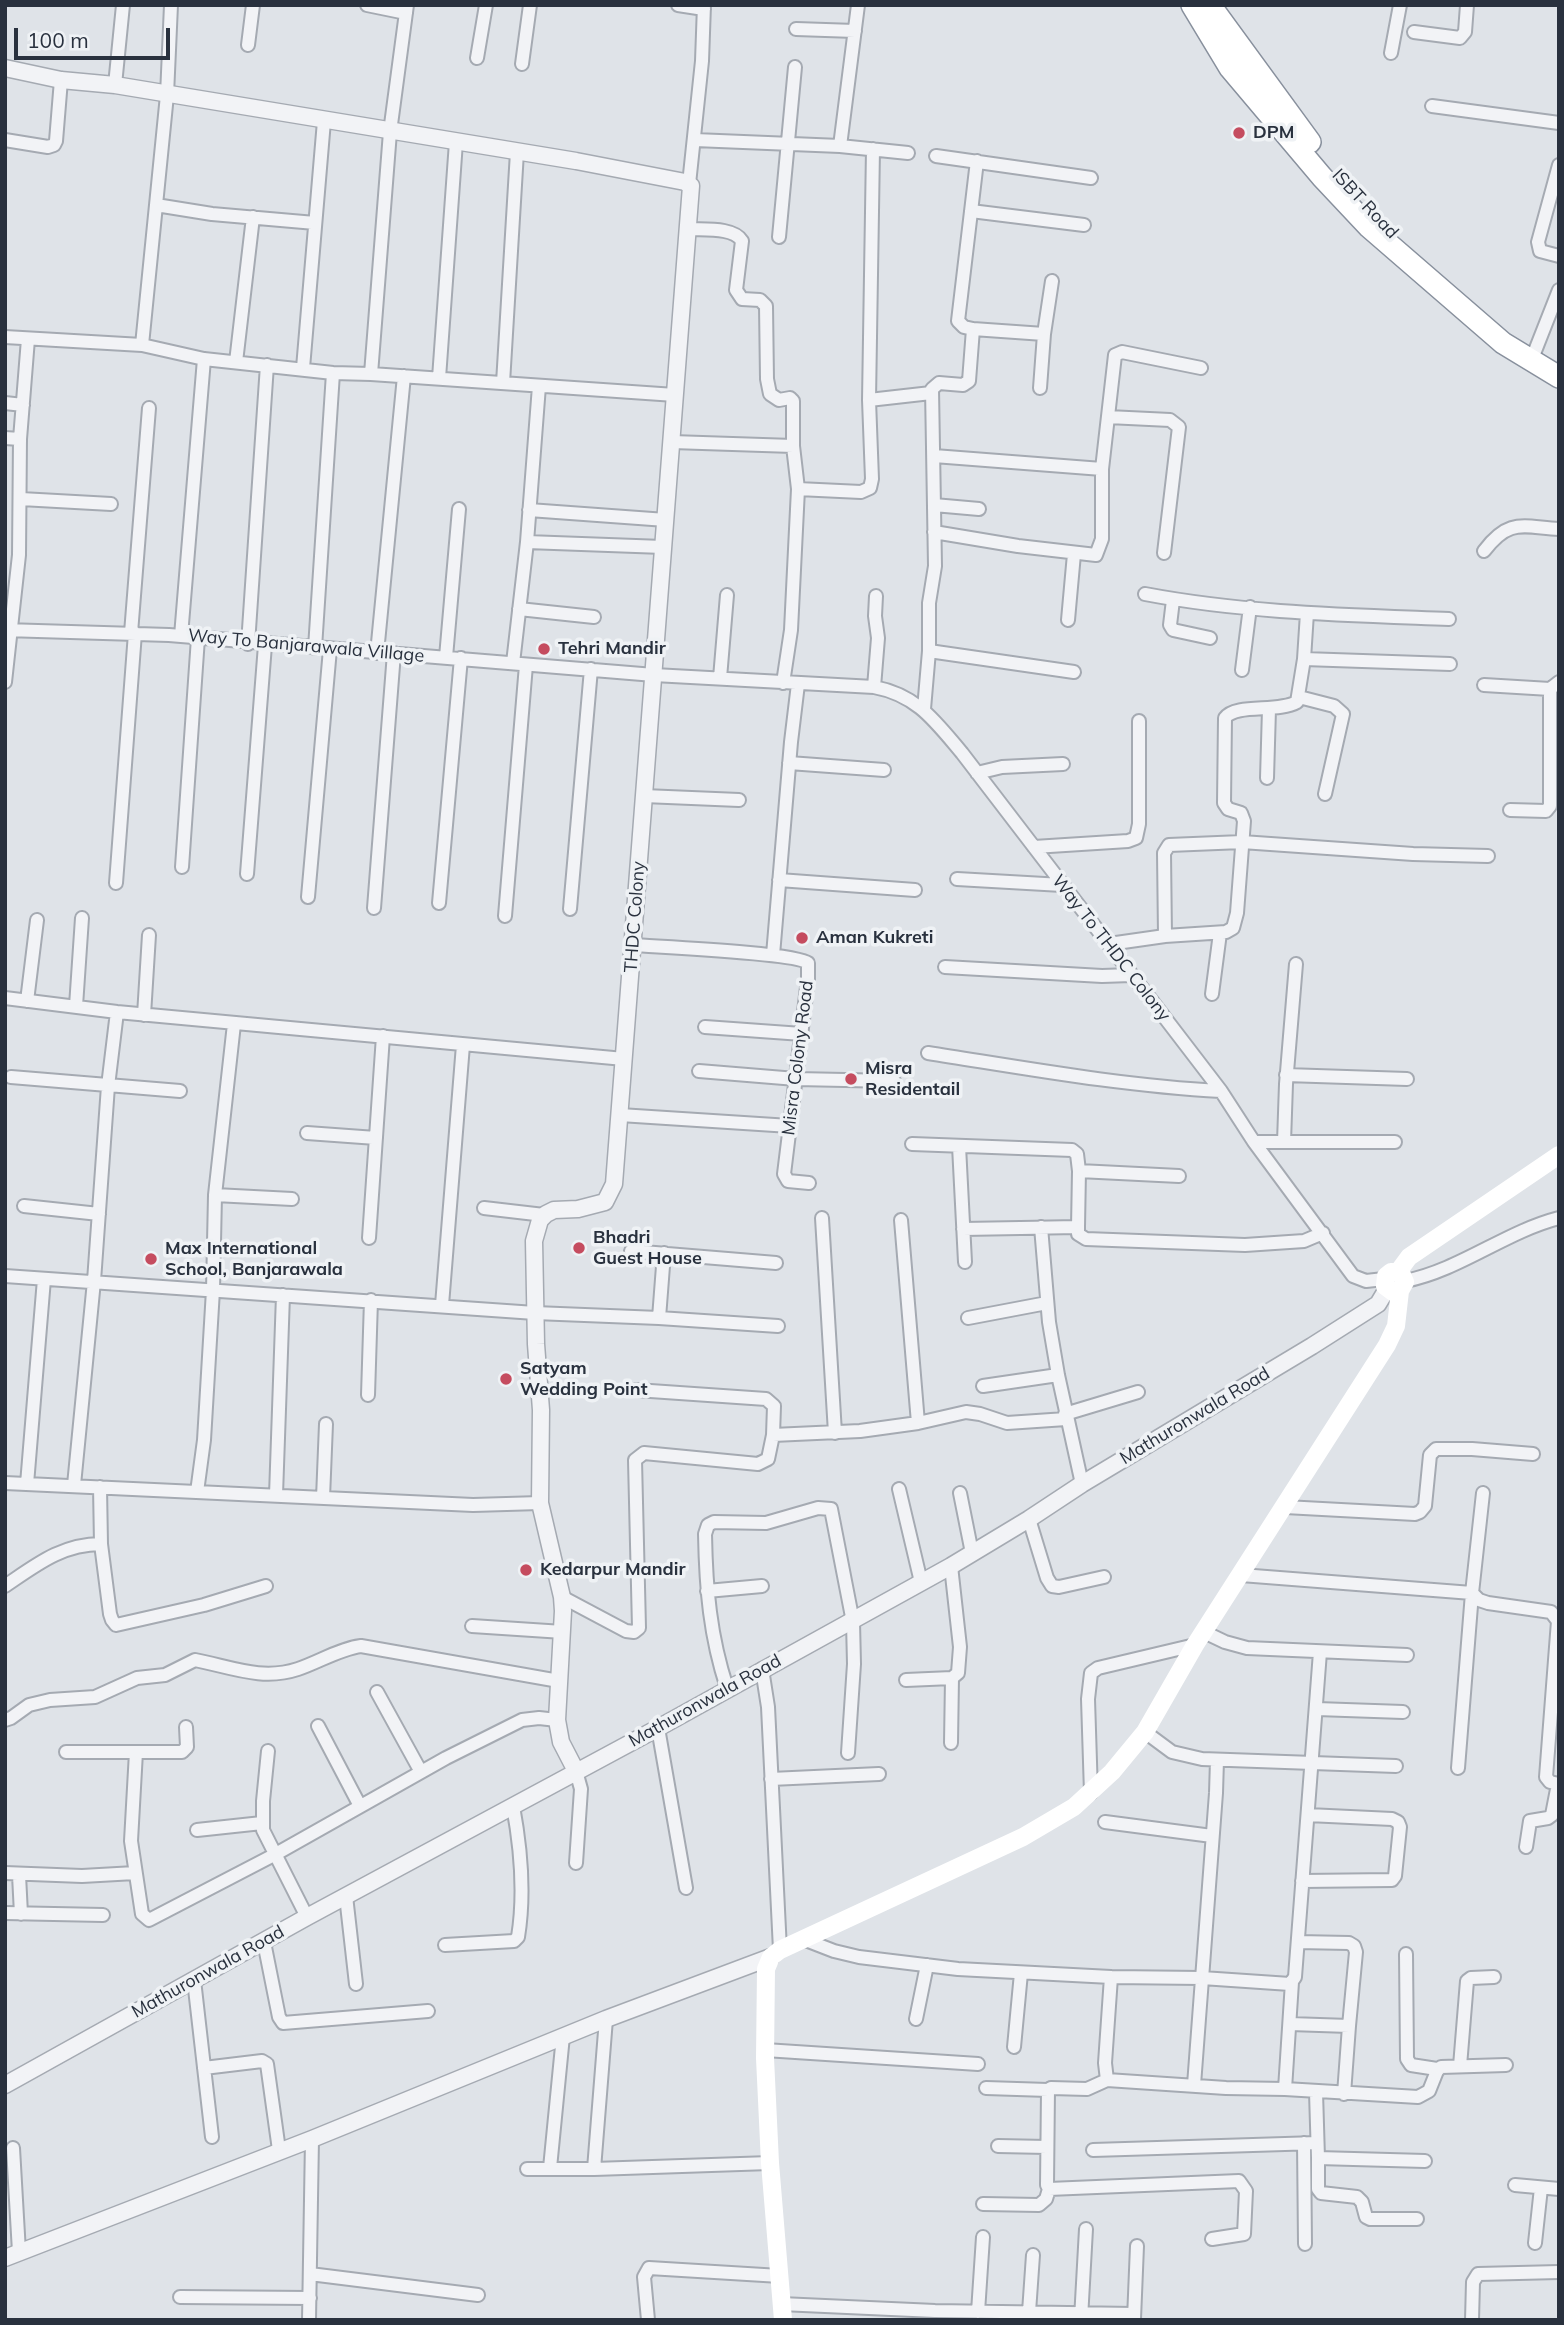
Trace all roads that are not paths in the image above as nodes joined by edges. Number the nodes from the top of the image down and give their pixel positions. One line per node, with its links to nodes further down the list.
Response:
1 (123, 5): 25 (street)
2 (172, 5): 26 (street)
3 (253, 5): 18 (street)
4 (367, 5): 14 (street)
5 (486, 5): 20 (street)
6 (530, 5): 21 (street)
7 (678, 5): 13 (street)
8 (858, 5): 16 (street)
9 (1192, 5): 30 (highway)
10 (1210, 5): 30 (highway, ISBT Road)
11 (1400, 5): 19 (street)
12 (1467, 5): 17 (street)
13 (704, 7): 33 (street)
14 (407, 9): 31 (street)
15 (796, 29): 16 (street)
16 (855, 31): 36 (street)
17 (1414, 32)
18 (248, 45)
19 (1391, 53)
20 (477, 58)
21 (522, 64)
22 (795, 67): 35 (street)
23 (5, 68): 24 (street)
24 (61, 80): 25 (street); 32 (street)
25 (115, 85): 26 (street)
26 (167, 95): 28 (street); 45 (street)
27 (1432, 106): 29 (street)
28 (324, 121): 31 (street); 48 (street)
29 (1559, 123)
30 (1291, 130): 60 (highway, ISBT Road); 70 (highway)
31 (390, 132): 34 (street); 68 (street)
32 (5, 140)
33 (695, 140): 35 (street); 44 (street)
34 (456, 142): 38 (street); 71 (street)
35 (789, 144): 36 (street); 51 (street)
36 (840, 146): 37 (street)
37 (873, 149): 39 (street); 77 (street)
38 (517, 152): 44 (street); 72 (street)
39 (908, 153)
40 (936, 156): 41 (street)
41 (977, 161): 43 (street); 46 (street)
42 (1559, 165): 52 (street)
43 (1091, 178)
44 (690, 184): 50 (street, THDC Colony)
45 (156, 205): 47 (street); 59 (street)
46 (971, 211): 49 (street); 55 (street)
47 (253, 217): 48 (street); 62 (street)
48 (315, 223): 66 (street)
49 (1084, 225)
50 (689, 229): 76 (street, THDC Colony); 85 (street)
51 (779, 237)
52 (1559, 256)
53 (1052, 281): 56 (street)
54 (1559, 290): 60 (street)
55 (973, 329): 56 (street); 75 (street)
56 (1044, 334): 74 (street)
57 (5, 337): 58 (street)
58 (28, 339): 59 (street); 79 (street)
59 (142, 345): 61 (street)
60 (1535, 351): 63 (highway, ISBT Road)
61 (204, 359): 62 (street); 116 (street)
62 (236, 362): 64 (street)
63 (1559, 364)
64 (267, 365): 66 (street); 119 (street)
65 (1201, 368): 81 (street)
66 (303, 369): 67 (street)
67 (333, 373): 68 (street); 121 (street)
68 (371, 374): 69 (street)
69 (404, 376): 71 (street); 124 (street)
70 (1559, 377)
71 (439, 378): 72 (street)
72 (503, 383): 73 (street)
73 (539, 386): 76 (street); 94 (street)
74 (1040, 388)
75 (932, 393): 77 (street); 86 (street)
76 (675, 395): 84 (street, THDC Colony)
77 (869, 400): 88 (street)
78 (5, 403): 79 (street)
79 (23, 405): 83 (street)
80 (149, 408): 115 (street)
81 (1108, 417): 87 (street); 101 (street)
82 (5, 438): 83 (street)
83 (20, 439): 89 (street)
84 (672, 442): 85 (street); 95 (street, THDC Colony)
85 (793, 446): 88 (street)
86 (934, 456): 87 (street); 91 (street)
87 (1102, 469): 103 (street)
88 (798, 489): 137 (street)
89 (21, 499): 90 (street); 102 (street)
90 (111, 504)
91 (934, 505): 93 (street); 97 (street)
92 (459, 509): 126 (street)
93 (979, 509)
94 (528, 510): 95 (street); 98 (street)
95 (666, 520): 99 (street, THDC Colony)
96 (1559, 529): 100 (street)
97 (934, 532): 103 (street); 123 (street)
98 (527, 542): 99 (street); 109 (street)
99 (663, 547): 134 (street, THDC Colony)
100 (1484, 551)
101 (1164, 553)
102 (12, 554): 114 (street)
103 (1074, 554): 112 (street)
104 (1145, 594): 107 (street)
105 (727, 595): 135 (street)
106 (876, 596): 140 (street)
107 (1173, 600): 108 (street); 118 (street)
108 (1250, 607): 110 (street); 132 (street)
109 (519, 609): 111 (street); 129 (street)
110 (1307, 613): 113 (street); 128 (street)
111 (594, 617)
112 (1068, 620)
113 (1449, 620)
114 (7, 630): 115 (street, Way To Banjarawala Village); 136 (street)
115 (133, 633): 116 (street, Way To Banjarawala Village); 161 (street)
116 (181, 636): 117 (street, Way To Banjarawala Village)
117 (198, 638): 119 (street, Way To Banjarawala Village); 157 (street)
118 (1210, 638)
119 (248, 643): 120 (street, Way To Banjarawala Village)
120 (265, 645): 121 (street, Way To Banjarawala Village); 158 (street)
121 (315, 648): 122 (street, Way To Banjarawala Village)
122 (330, 649): 124 (street, Way To Banjarawala Village); 164 (street)
123 (929, 651): 133 (street); 142 (street)
124 (377, 653): 125 (street, Way To Banjarawala Village)
125 (394, 653): 126 (street, Way To Banjarawala Village); 166 (street)
126 (446, 657): 127 (street, Way To Banjarawala Village)
127 (461, 658): 129 (street, Way To Banjarawala Village); 165 (street)
128 (1304, 659): 130 (street); 141 (street)
129 (519, 664): 131 (street, Way To Banjarawala Village); 168 (street)
130 (1450, 664)
131 (591, 669): 134 (street, Way To Banjarawala Village); 167 (street)
132 (1242, 670)
133 (1074, 672)
134 (654, 675): 135 (street); 151 (street, THDC Colony)
135 (720, 678): 137 (street)
136 (5, 682)
137 (791, 684): 140 (street, Way To THDC Colony); 145 (street)
138 (1484, 685): 139 (street)
139 (1554, 686): 153 (street)
140 (874, 687): 142 (street, Way To THDC Colony)
141 (1299, 697): 143 (street); 150 (street)
142 (924, 709): 148 (street, Way To THDC Colony)
143 (1269, 709): 149 (street); 154 (street)
144 (1139, 721): 155 (street)
145 (789, 763): 147 (street); 160 (street)
146 (1063, 764): 148 (street)
147 (884, 770)
148 (978, 773): 155 (street, Way To THDC Colony)
149 (1267, 778)
150 (1325, 794)
151 (644, 796): 152 (street); 175 (street, THDC Colony)
152 (738, 800)
153 (1510, 810)
154 (1242, 842): 156 (street); 171 (street); 173 (street)
155 (1034, 847): 162 (street, Way To THDC Colony)
156 (1488, 856)
157 (182, 867)
158 (247, 874)
159 (957, 879): 162 (street)
160 (779, 880): 163 (street); 176 (street)
161 (116, 883)
162 (1062, 885): 174 (street, Way To THDC Colony)
163 (915, 890)
164 (308, 897)
165 (439, 903)
166 (374, 908)
167 (570, 909)
168 (505, 916)
169 (82, 918): 183 (street)
170 (37, 920): 182 (street)
171 (1220, 933): 173 (street); 180 (street)
172 (149, 935): 185 (street)
173 (1165, 936): 174 (street)
174 (1109, 944): 179 (street, Way To THDC Colony)
175 (634, 945): 176 (street, Misra Colony Road); 192 (street, THDC Colony)
176 (773, 955): 188 (street, Misra Colony Road)
177 (1296, 964): 194 (street)
178 (945, 967): 179 (street)
179 (1131, 975): 201 (street, Way To THDC Colony)
180 (1212, 994)
181 (5, 999): 182 (street)
182 (27, 1001): 183 (street)
183 (76, 1006): 184 (street)
184 (117, 1012): 185 (street); 199 (street)
185 (144, 1015): 186 (street)
186 (234, 1024): 189 (street); 215 (street)
187 (705, 1027): 188 (street)
188 (802, 1034): 196 (street, Misra Colony Road)
189 (383, 1036): 190 (street); 205 (street)
190 (463, 1045): 192 (street); 241 (street)
191 (928, 1053): 201 (street)
192 (624, 1059): 202 (street, THDC Colony)
193 (699, 1071): 196 (street)
194 (1286, 1075): 197 (street); 207 (street)
195 (11, 1077): 199 (street)
196 (796, 1079): 198 (street); 203 (street, Misra Colony Road)
197 (1406, 1079)
198 (894, 1081)
199 (108, 1086): 200 (street); 219 (street)
200 (180, 1091)
201 (1221, 1091): 206 (street, Way To THDC Colony)
202 (620, 1115): 203 (street); 220 (street, THDC Colony)
203 (790, 1126): 214 (street, Misra Colony Road)
204 (307, 1133): 205 (street)
205 (376, 1138): 228 (street)
206 (1254, 1142): 207 (street); 227 (street, Way To THDC Colony)
207 (1284, 1142): 208 (street)
208 (1395, 1142)
209 (912, 1144): 210 (street)
210 (959, 1146): 212 (street); 226 (street)
211 (1559, 1155): 236 (main road)
212 (1079, 1171): 213 (street); 225 (street)
213 (1179, 1176)
214 (808, 1183)
215 (215, 1195): 216 (street); 237 (street)
216 (292, 1199)
217 (24, 1206): 219 (street)
218 (484, 1208): 220 (street)
219 (99, 1214): 235 (street)
220 (544, 1216): 242 (street)
221 (1559, 1218): 236 (street)
222 (822, 1219): 254 (street)
223 (901, 1220): 252 (street)
224 (1041, 1227): 225 (street); 226 (street); 240 (street)
225 (1078, 1227): 227 (street)
226 (963, 1229): 231 (street)
227 (1323, 1233): 236 (street, Way To THDC Colony)
228 (369, 1238)
229 (631, 1251): 230 (street)
230 (664, 1254): 232 (street); 243 (street)
231 (965, 1262)
232 (776, 1263)
233 (5, 1276): 234 (street)
234 (44, 1279): 235 (street); 258 (street)
235 (94, 1281): 237 (street); 260 (street)
236 (1395, 1282): 259 (street, Mathuronwala Road); 269 (main road)
237 (213, 1290): 238 (street); 263 (street)
238 (282, 1295): 239 (street); 266 (street)
239 (371, 1300): 241 (street); 250 (street)
240 (1047, 1303): 244 (street); 246 (street)
241 (442, 1305): 242 (street)
242 (535, 1312): 243 (street); 268 (street)
243 (659, 1318): 245 (street)
244 (968, 1318)
245 (778, 1326)
246 (1058, 1376): 247 (street); 251 (street)
247 (983, 1386)
248 (636, 1390): 255 (street)
249 (1138, 1392): 251 (street)
250 (368, 1395)
251 (1065, 1417): 252 (street); 259 (street)
252 (918, 1423): 254 (street)
253 (326, 1424): 267 (street)
254 (835, 1433): 255 (street)
255 (773, 1435): 282 (street)
256 (1533, 1454): 269 (street)
257 (5, 1483): 258 (street)
258 (27, 1484): 260 (street)
259 (1082, 1484): 270 (street, Mathuronwala Road)
260 (74, 1485): 261 (street)
261 (100, 1487): 263 (street); 271 (street)
262 (899, 1489): 276 (street)
263 (197, 1492): 266 (street)
264 (960, 1493): 272 (street)
265 (1483, 1493): 281 (street)
266 (276, 1495): 267 (street)
267 (323, 1497): 268 (street)
268 (540, 1503): 282 (street)
269 (1285, 1507): 274 (main road)
270 (1030, 1519): 272 (street, Mathuronwala Road); 275 (street)
271 (101, 1544): 277 (street); 278 (street)
272 (972, 1553): 273 (street, Mathuronwala Road)
273 (951, 1566): 276 (street, Mathuronwala Road); 290 (street)
274 (1241, 1575): 281 (street); 286 (main road)
275 (1104, 1577)
276 (921, 1583): 283 (street, Mathuronwala Road)
277 (5, 1586)
278 (266, 1586)
279 (762, 1586): 280 (street)
280 (706, 1591): 283 (street); 293 (street)
281 (1472, 1593): 311 (street); 316 (street)
282 (562, 1597): 285 (street)
283 (853, 1622): 289 (street, Mathuronwala Road); 307 (street)
284 (472, 1626): 285 (street)
285 (564, 1632): 292 (street)
286 (1200, 1639): 287 (street); 302 (main road); 317 (street)
287 (1320, 1652): 288 (street); 295 (street)
288 (1408, 1655)
289 (762, 1669): 293 (street, Mathuronwala Road); 315 (street)
290 (952, 1678): 291 (street); 303 (street)
291 (906, 1680)
292 (559, 1681): 297 (street); 298 (street)
293 (727, 1688): 301 (street, Mathuronwala Road)
294 (377, 1692): 313 (street)
295 (1317, 1709): 296 (street); 309 (street)
296 (1403, 1712)
297 (5, 1720)
298 (557, 1720): 312 (street); 313 (street)
299 (318, 1726): 318 (street)
300 (186, 1727): 306 (street)
301 (658, 1728): 312 (street, Mathuronwala Road); 332 (street)
302 (1145, 1732): 308 (street); 317 (main road)
303 (951, 1743)
304 (268, 1751): 322 (street)
305 (66, 1752): 306 (street)
306 (136, 1752): 329 (street)
307 (848, 1754)
308 (1217, 1760): 309 (street); 324 (street)
309 (1313, 1761): 310 (street); 320 (street)
310 (1396, 1766)
311 (1458, 1768)
312 (576, 1771): 319 (street, Mathuronwala Road); 327 (street)
313 (421, 1772): 318 (street)
314 (879, 1774): 315 (street)
315 (771, 1779): 342 (street)
316 (1559, 1784): 325 (street)
317 (1091, 1793): 338 (main road)
318 (360, 1806): 326 (street)
319 (513, 1806): 333 (street, Mathuronwala Road); 341 (street)
320 (1308, 1815): 331 (street); 331 (street)
321 (1105, 1822): 324 (street)
322 (262, 1823): 323 (street); 326 (street)
323 (197, 1830)
324 (1212, 1836): 348 (street)
325 (1526, 1847)
326 (274, 1856): 329 (street); 337 (street)
327 (576, 1863)
328 (5, 1873): 330 (street)
329 (135, 1873): 330 (street)
330 (19, 1875): 335 (street)
331 (1302, 1881): 340 (street)
332 (686, 1888)
333 (345, 1896): 337 (street, Mathuronwala Road); 351 (street)
334 (5, 1913): 335 (street)
335 (21, 1914): 336 (street)
336 (103, 1915)
337 (307, 1917): 339 (street, Mathuronwala Road)
338 (803, 1939): 342 (main road); 344 (street)
339 (264, 1942): 349 (street, Mathuronwala Road); 352 (street)
340 (1298, 1942): 350 (street); 356 (street)
341 (445, 1945)
342 (776, 1953): 353 (street); 359 (main road)
343 (1406, 1954): 364 (street)
344 (928, 1965): 345 (street); 354 (street)
345 (1020, 1973): 346 (street); 358 (street)
346 (1111, 1977): 348 (street); 365 (street)
347 (1494, 1977): 362 (street)
348 (1202, 1978): 350 (street); 367 (street)
349 (194, 1980): 363 (street); 366 (street, Mathuronwala Road)
350 (1292, 1982): 355 (street)
351 (356, 1984)
352 (428, 2011)
353 (606, 2019): 357 (street); 386 (street)
354 (916, 2019)
355 (1290, 2024): 356 (street); 369 (street)
356 (1349, 2026): 372 (street)
357 (563, 2036): 374 (street); 384 (street)
358 (1014, 2047)
359 (765, 2050): 360 (street); 383 (main road)
360 (978, 2064)
361 (1506, 2065): 362 (street)
362 (1461, 2066): 364 (street)
363 (204, 2068): 373 (street); 379 (street)
364 (1437, 2069): 372 (street)
365 (1107, 2080): 367 (street); 370 (street)
366 (5, 2085)
367 (1194, 2085): 369 (street)
368 (986, 2088): 370 (street)
369 (1285, 2089): 371 (street)
370 (1048, 2090): 377 (street)
371 (1316, 2092): 372 (street); 375 (street)
372 (1345, 2094)
373 (212, 2137)
374 (312, 2139): 379 (street); 402 (street)
375 (1311, 2143): 380 (street); 381 (street); 397 (street)
376 (998, 2146): 377 (street)
377 (1047, 2147): 389 (street)
378 (13, 2148): 399 (street)
379 (279, 2150): 399 (street)
380 (1093, 2150)
381 (1318, 2158): 382 (street); 392 (street)
382 (1425, 2161)
383 (770, 2163): 386 (street); 403 (main road)
384 (550, 2168): 385 (street); 386 (street)
385 (527, 2169)
386 (594, 2169)
387 (1515, 2185): 388 (street)
388 (1541, 2188): 390 (street); 396 (street)
389 (1049, 2189): 391 (street); 395 (street)
390 (1559, 2189)
391 (983, 2204)
392 (1417, 2219)
393 (1086, 2229): 410 (street)
394 (983, 2237): 408 (street)
395 (1212, 2239)
396 (1535, 2243)
397 (1305, 2245)
398 (1137, 2246): 411 (street)
399 (12, 2255)
400 (1033, 2255): 409 (street)
401 (1559, 2272): 414 (street)
402 (310, 2274): 404 (street); 406 (street)
403 (780, 2276): 407 (main road); 413 (street)
404 (478, 2295)
405 (180, 2297): 406 (street)
406 (310, 2298): 412 (street)
407 (782, 2312): 408 (street)
408 (978, 2312): 409 (street)
409 (1029, 2312): 410 (street)
410 (1081, 2317): 411 (street)
411 (1134, 2317)
412 (309, 2320)
413 (648, 2320)
414 (1472, 2320)

